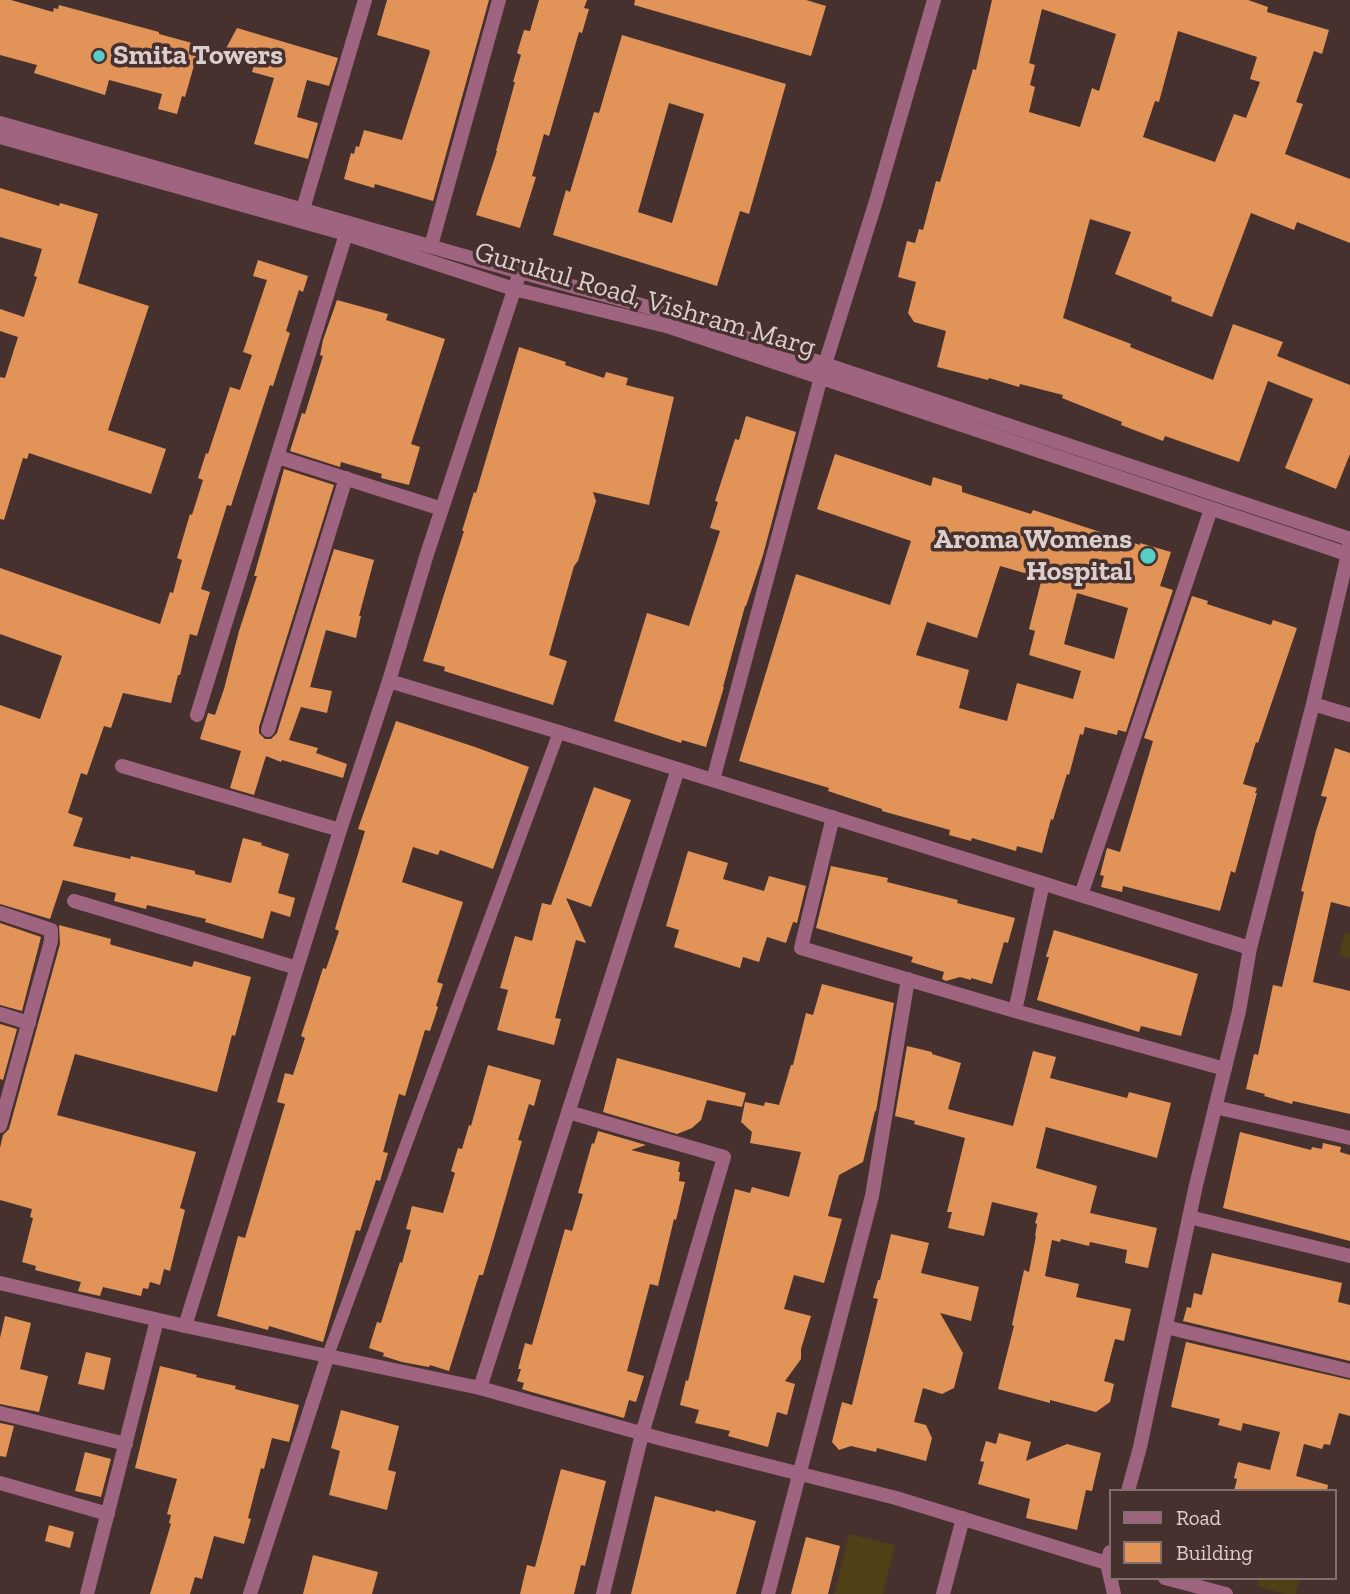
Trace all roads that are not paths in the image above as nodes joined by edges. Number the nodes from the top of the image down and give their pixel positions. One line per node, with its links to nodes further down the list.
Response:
1 (365, 0): 6 (street)
2 (499, 0): 8 (street)
3 (934, 0): 11 (street)
4 (0, 123): 6 (street, Gurukul Road, Vishram Marg)
5 (0, 137): 7 (street, Gurukul Road, Vishram Marg)
6 (303, 209): 8 (street, Gurukul Road, Vishram Marg)
7 (346, 234): 10 (street, Gurukul Road, Vishram Marg); 12 (street)
8 (431, 246): 9 (street, Gurukul Road, Vishram Marg)
9 (520, 272): 10 (street); 11 (street, Gurukul Road, Vishram Marg)
10 (514, 289): 11 (street, Gurukul Road, Vishram Marg); 14 (street)
11 (823, 372): 15 (street, Gurukul Road, Vishram Marg); 16 (street, Gurukul Road, Vishram Marg); 25 (street)
12 (278, 457): 13 (street); 19 (street)
13 (346, 478): 14 (street); 21 (street)
14 (442, 509): 17 (street)
15 (1211, 509): 16 (street, Gurukul Road, Vishram Marg); 29 (street)
16 (1349, 545): 18 (street)
17 (389, 681): 22 (street); 27 (street)
18 (1313, 704): 20 (street); 32 (street)
19 (197, 715)
20 (1350, 715)
21 (268, 730)
22 (559, 732): 24 (street); 49 (lane)
23 (122, 766): 27 (street)
24 (678, 769): 25 (street); 40 (street)
25 (713, 780): 26 (street)
26 (833, 817): 28 (street); 34 (street)
27 (340, 830): 33 (street)
28 (1044, 883): 29 (street); 35 (street)
29 (1081, 895): 32 (street)
30 (74, 901): 33 (street)
31 (0, 913): 37 (street)
32 (1250, 948): 38 (street)
33 (297, 968): 47 (street)
34 (908, 979): 35 (street); 55 (street)
35 (1015, 1011): 38 (street)
36 (0, 1013): 37 (street)
37 (29, 1023): 41 (street)
38 (1225, 1069): 39 (street)
39 (1215, 1107): 42 (street); 43 (street)
40 (568, 1112): 51 (street); 53 (street)
41 (0, 1126)
42 (1350, 1138)
43 (1189, 1217): 44 (street); 48 (street)
44 (1350, 1256)
45 (0, 1283): 46 (street)
46 (156, 1320): 47 (street); 54 (street)
47 (185, 1326): 49 (street)
48 (1166, 1327): 50 (street); 57 (street)
49 (328, 1355): 51 (street); 63 (street)
50 (1350, 1371)
51 (480, 1388): 53 (street)
52 (0, 1413): 54 (street)
53 (642, 1434): 55 (street); 64 (street)
54 (126, 1444): 58 (street)
55 (799, 1473): 59 (street); 65 (street)
56 (0, 1483): 58 (street)
57 (1129, 1489)
58 (108, 1514): 62 (street)
59 (963, 1518): 60 (street); 66 (street)
60 (1108, 1560)
61 (1173, 1580): 67 (street)
62 (87, 1594)
63 (250, 1594)
64 (603, 1594)
65 (768, 1594)
66 (943, 1594)
67 (1226, 1594)

